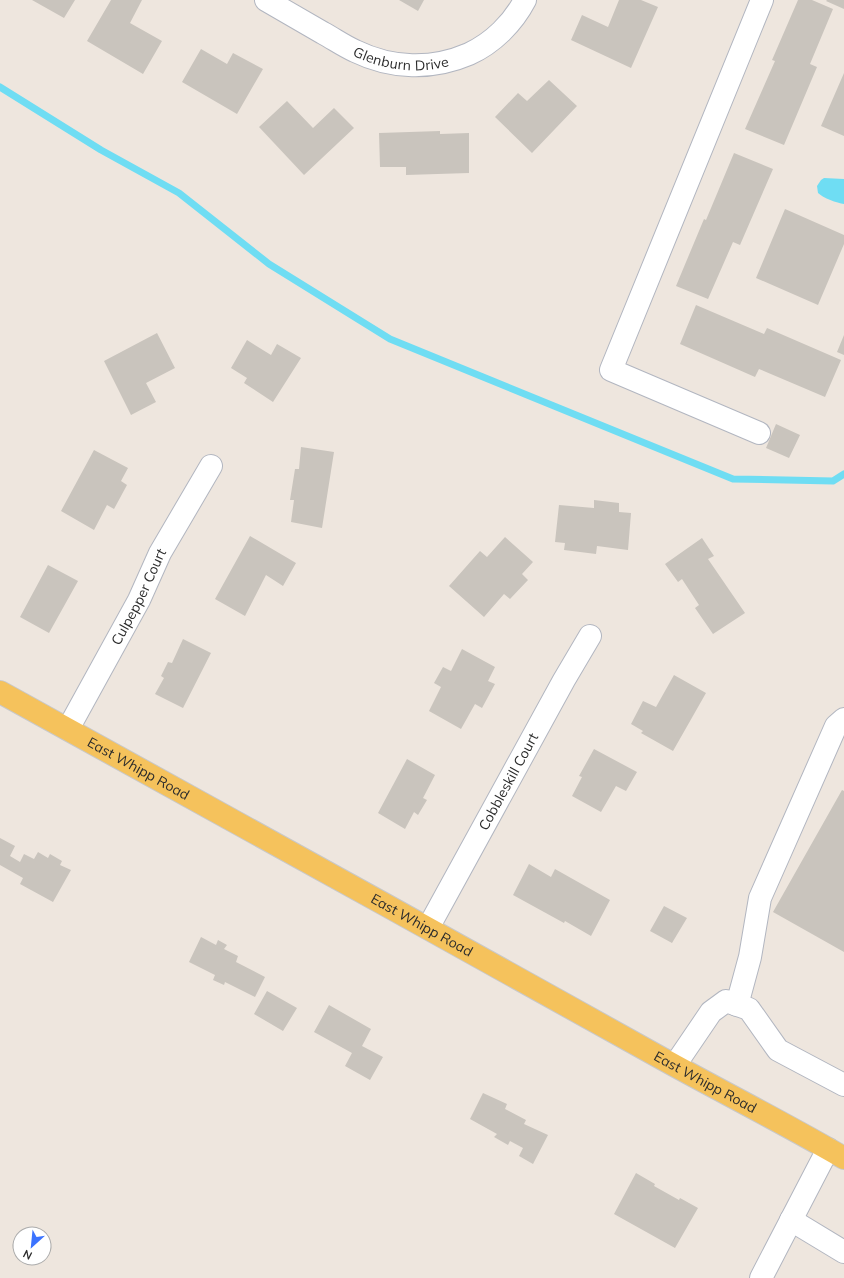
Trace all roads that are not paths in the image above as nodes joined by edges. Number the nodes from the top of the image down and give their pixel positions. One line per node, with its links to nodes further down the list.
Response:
1 (266, 0): 2 (street, Glenburn Drive)
2 (525, 0)
3 (762, 0): 4 (street)
4 (759, 433)
5 (211, 466): 9 (street, Culpepper Court)
6 (590, 636): 10 (street, Cobbleskill Court)
7 (0, 692): 9 (main road, East Whipp Road)
8 (844, 719): 11 (street)
9 (68, 729): 10 (main road, East Whipp Road)
10 (428, 928): 12 (main road, East Whipp Road)
11 (737, 1004): 12 (street); 13 (street)
12 (674, 1065): 14 (main road, East Whipp Road)
13 (844, 1085)
14 (836, 1154): 15 (street)
15 (791, 1220): 16 (street); 17 (street)
16 (844, 1252)
17 (761, 1278)

